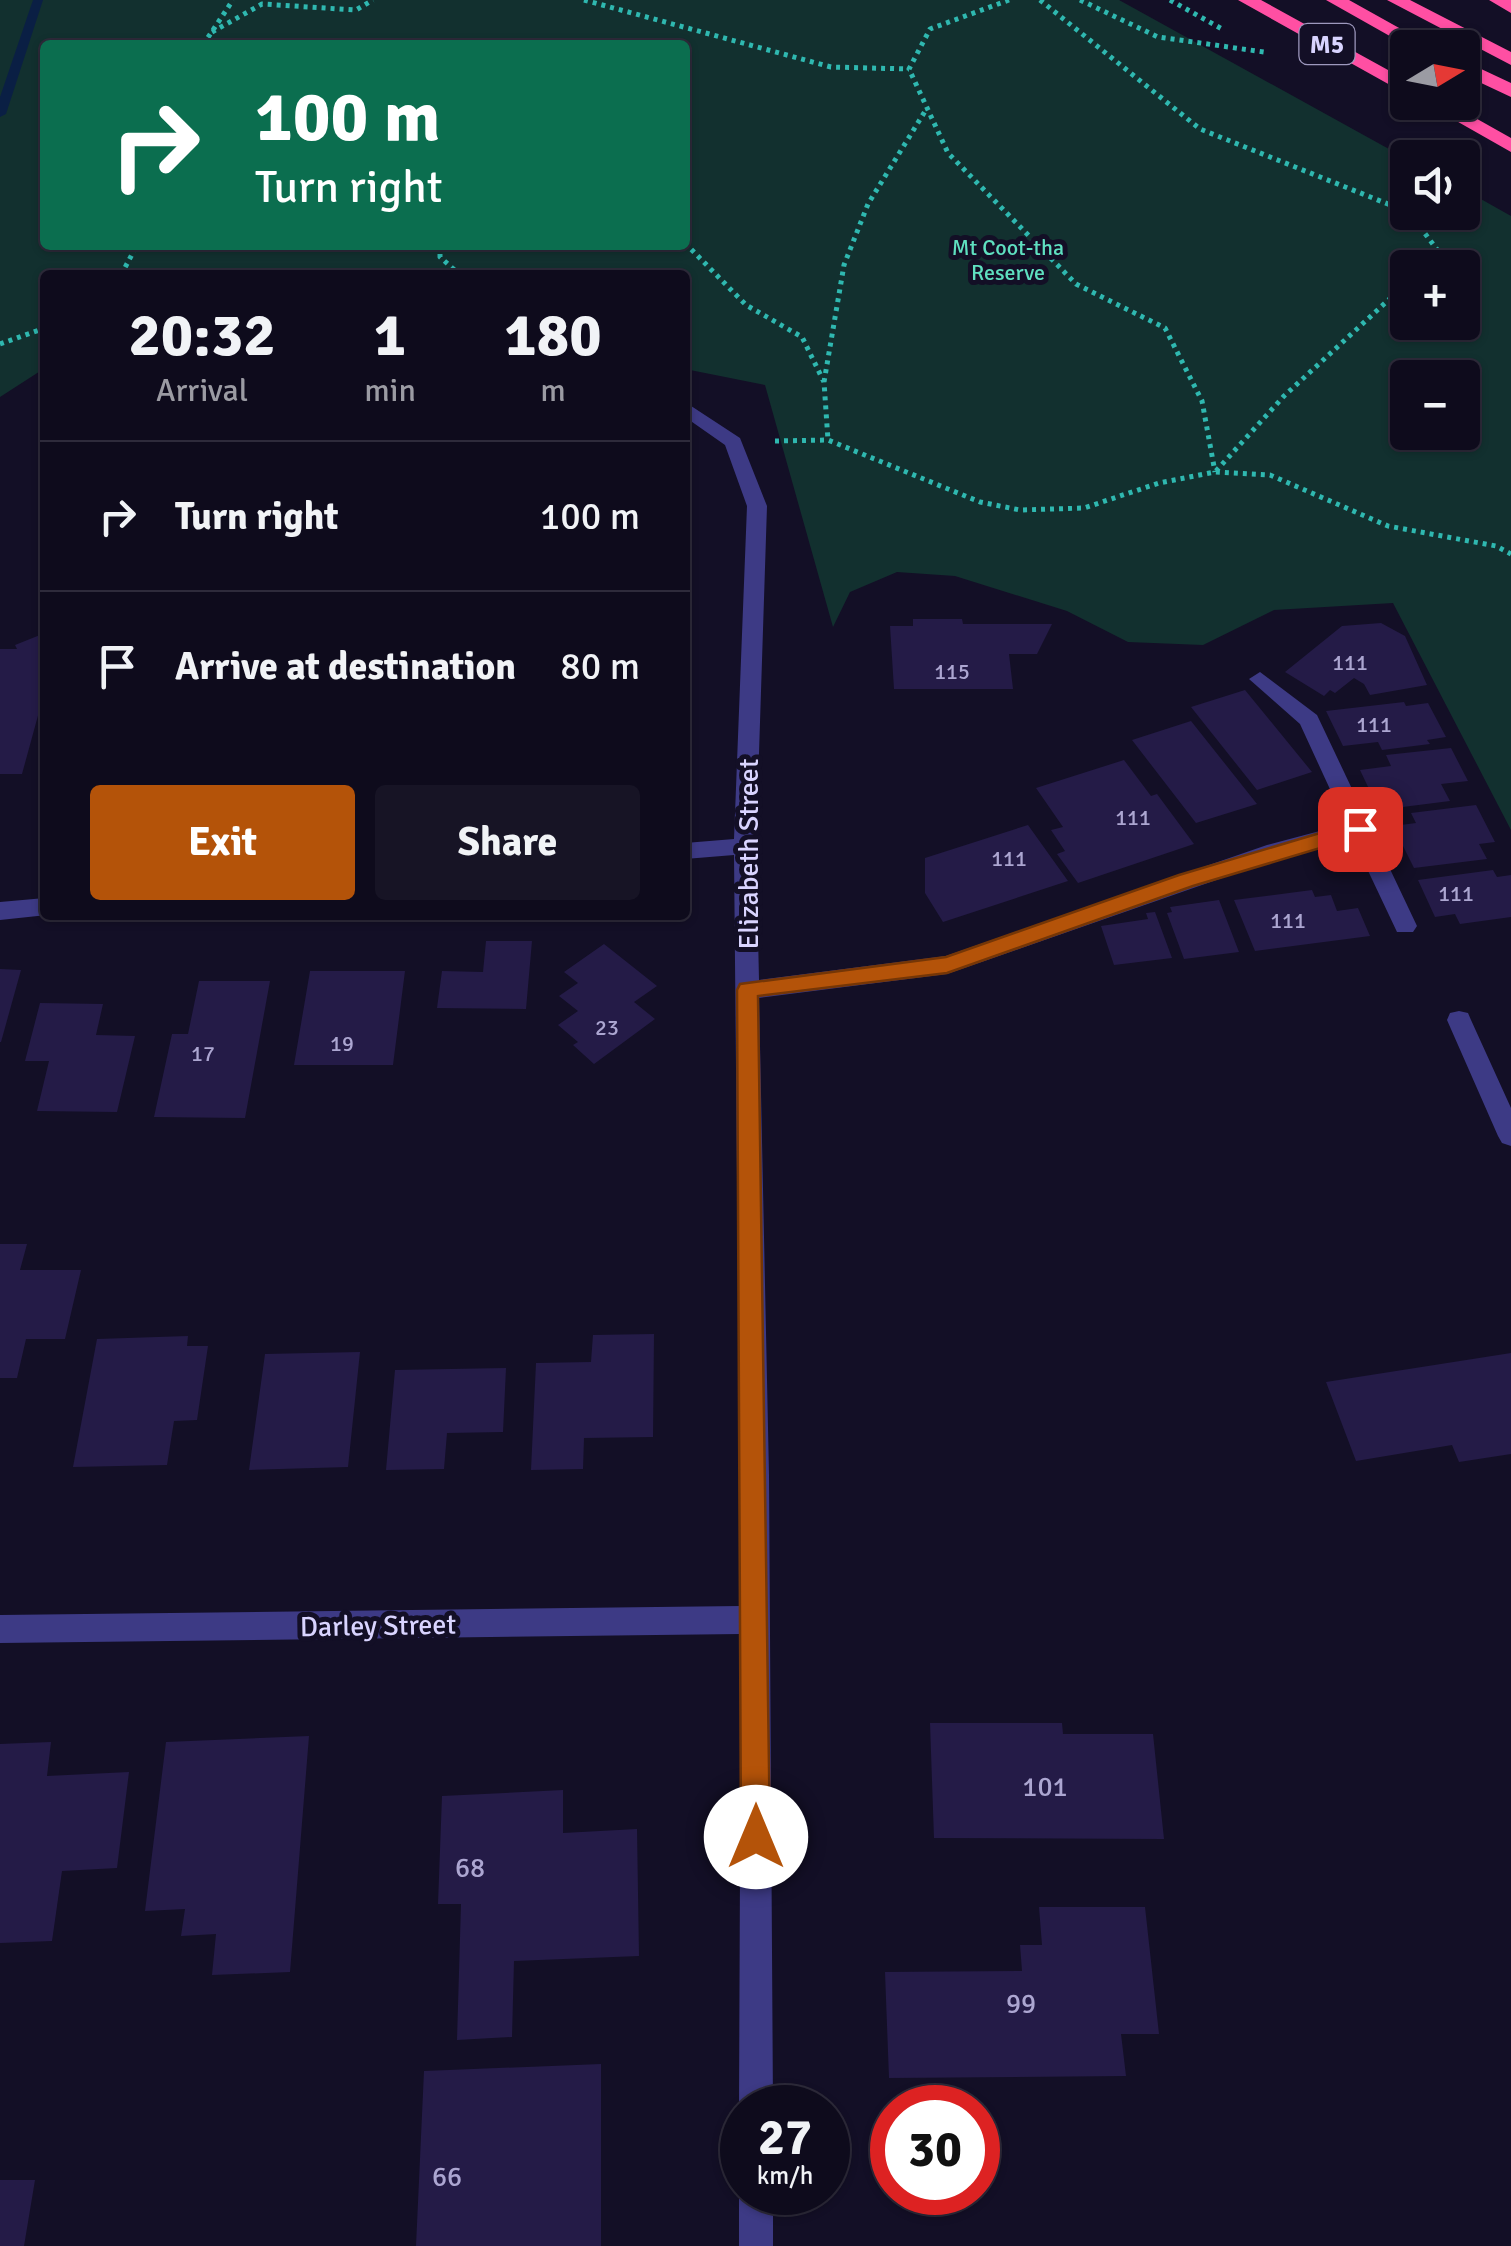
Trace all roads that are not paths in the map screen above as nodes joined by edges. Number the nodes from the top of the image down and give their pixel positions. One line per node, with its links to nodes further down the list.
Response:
1 (1247, 0): 9 (highway, M5)
2 (1335, 0): 6 (highway, M5)
3 (1396, 0): 7 (highway)
4 (1498, 0): 5 (highway)
5 (1511, 7)
6 (1392, 30)
7 (1511, 59)
8 (1480, 76): 10 (highway)
9 (1390, 79)
10 (1511, 92)
11 (1464, 120): 12 (highway)
12 (1511, 146)
13 (690, 411): 16 (street, Elizabeth Street)
14 (1260, 679): 15 (street)
15 (1360, 829): 20 (street); 21 (street)
16 (745, 846): 17 (street); 21 (street, Elizabeth Street)
17 (690, 851)
18 (40, 908): 19 (street)
19 (0, 912)
20 (1405, 926)
21 (748, 990): 24 (street, Elizabeth Street)
22 (1459, 1020): 23 (street)
23 (1511, 1136)
24 (755, 1620): 25 (street, Darley Street); 26 (street, Elizabeth Street)
25 (0, 1629)
26 (756, 2085)
27 (756, 2215): 28 (street)
28 (756, 2246)

